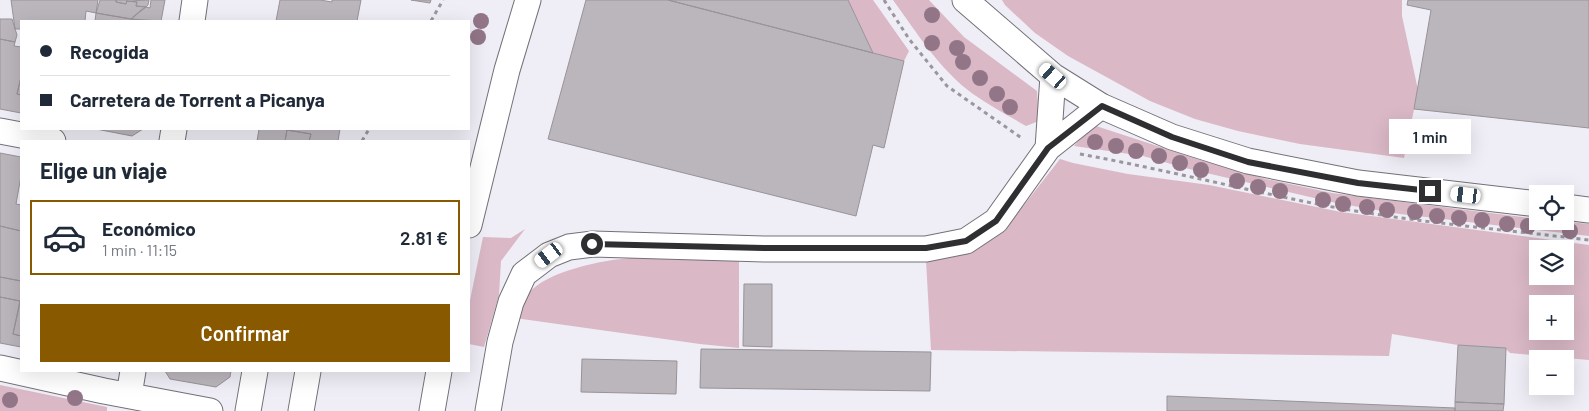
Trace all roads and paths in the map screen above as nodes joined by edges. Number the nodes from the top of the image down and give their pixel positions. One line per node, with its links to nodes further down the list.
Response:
1 (195, 0): 5 (street)
2 (443, 0): 6 (path)
3 (528, 0): 15 (street)
4 (965, 0): 7 (street)
5 (192, 20)
6 (432, 20)
7 (1053, 76): 8 (street); 11 (street)
8 (1102, 106): 11 (street); 12 (street)
9 (0, 130): 10 (street)
10 (48, 140)
11 (1048, 148): 27 (street)
12 (1529, 203)
13 (1574, 208): 14 (street)
14 (1589, 210)
15 (470, 222)
16 (0, 368): 17 (street)
17 (20, 370)
18 (35, 372): 22 (street)
19 (255, 372): 24 (street)
20 (308, 372): 25 (street)
21 (439, 372): 26 (street)
22 (131, 383): 23 (street)
23 (210, 411)
24 (248, 411)
25 (301, 411)
26 (432, 411)
27 (488, 411)

